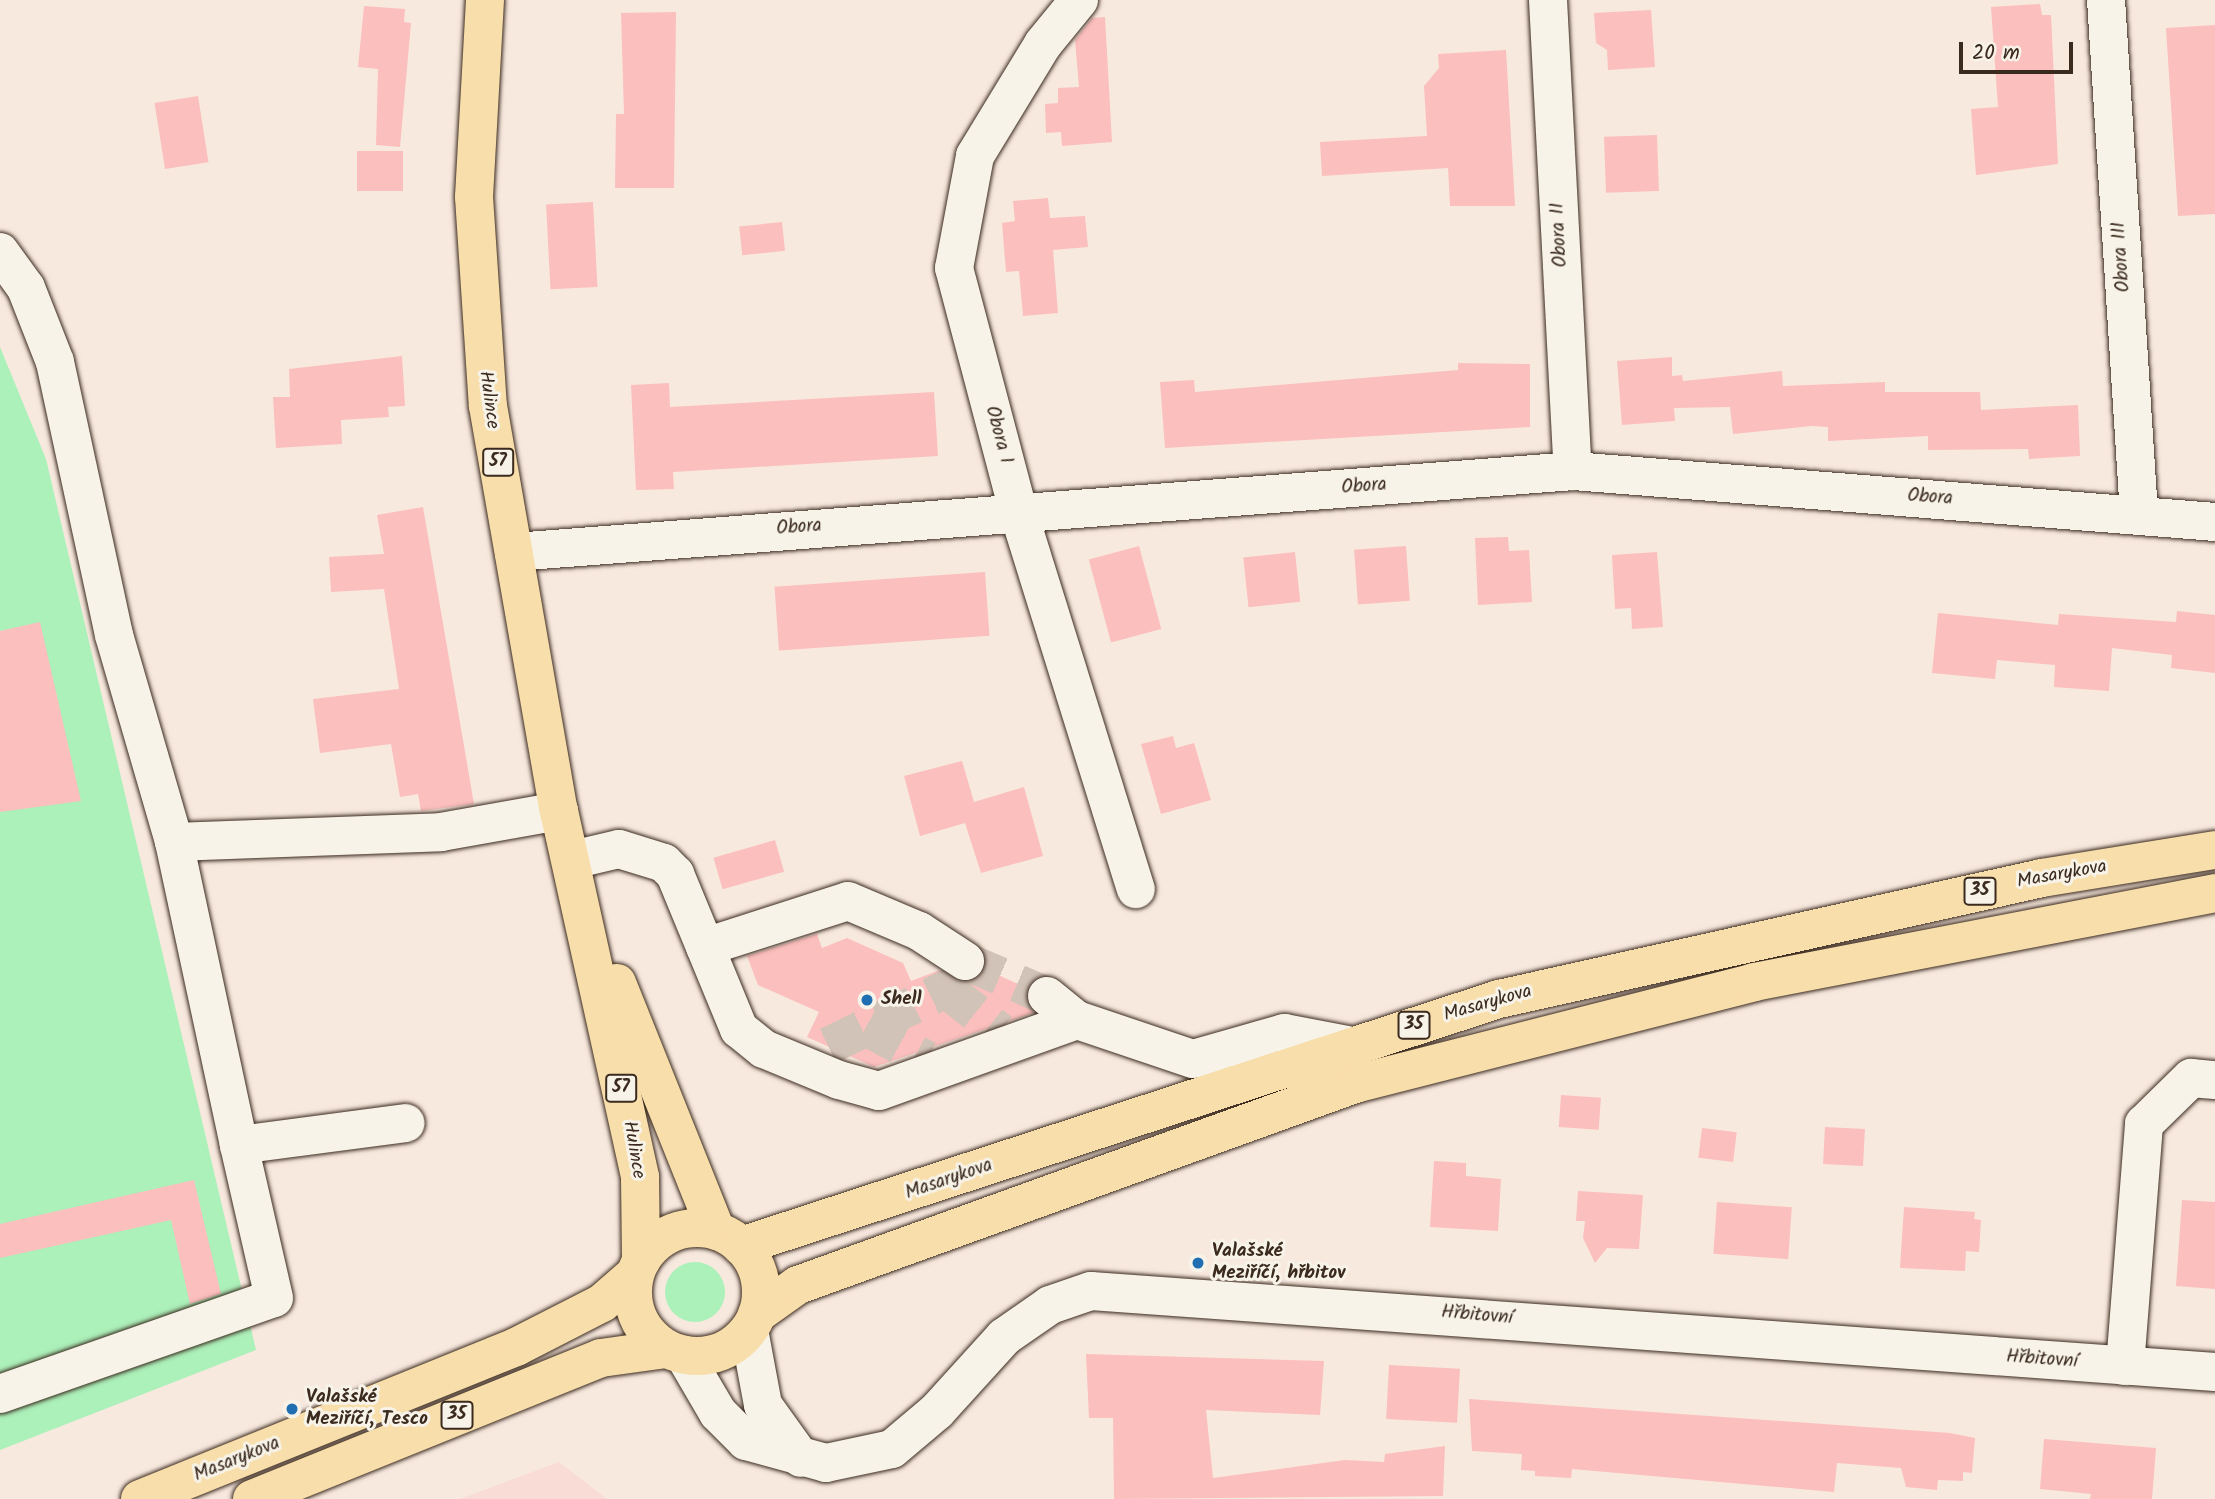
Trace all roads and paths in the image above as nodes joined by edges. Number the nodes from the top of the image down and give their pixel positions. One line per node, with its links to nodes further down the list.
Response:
1 (485, 0): 10 (main road, Hulince / 57)
2 (1079, 0): 7 (street, Obora I)
3 (1548, 0): 6 (street, Obora II)
4 (2106, 0): 8 (street, Obora III)
5 (0, 252): 12 (street)
6 (1573, 471): 7 (street, Obora); 8 (street, Obora)
7 (1019, 514): 10 (street, Obora); 15 (street, Obora I)
8 (2139, 514): 9 (street, Obora)
9 (2215, 522)
10 (514, 552): 11 (main road, Hulince / 57)
11 (559, 811): 12 (street); 14 (main road, Hulince / 57)
12 (174, 842): 25 (street)
13 (2215, 850): 22 (main road, Masarykova / 35)
14 (572, 860): 17 (main road, Hulince / 57); 18 (street)
15 (1136, 889)
16 (2215, 893): 28 (main road, 35)
17 (587, 916): 26 (main road, Hulince / 57); 27 (main road, Hulince / 57)
18 (705, 947): 19 (street); 21 (street)
19 (965, 961)
20 (1047, 996): 21 (street)
21 (1077, 1020): 22 (street)
22 (1347, 1045): 26 (main road, Masarykova / 35)
23 (2215, 1080): 30 (street)
24 (406, 1123): 25 (street)
25 (239, 1145): 32 (street)
26 (729, 1238): 27 (main road, 35); 28 (main road)
27 (637, 1268): 29 (main road); 34 (main road, Masarykova / 35)
28 (753, 1322): 29 (main road, 35); 33 (street)
29 (675, 1352): 33 (street, Hřbitovní); 35 (main road, 35)
30 (2125, 1366): 31 (street, Hřbitovní); 33 (street, Hřbitovní)
31 (2215, 1372)
32 (0, 1394)
33 (801, 1458)
34 (140, 1499)
35 (252, 1499)

